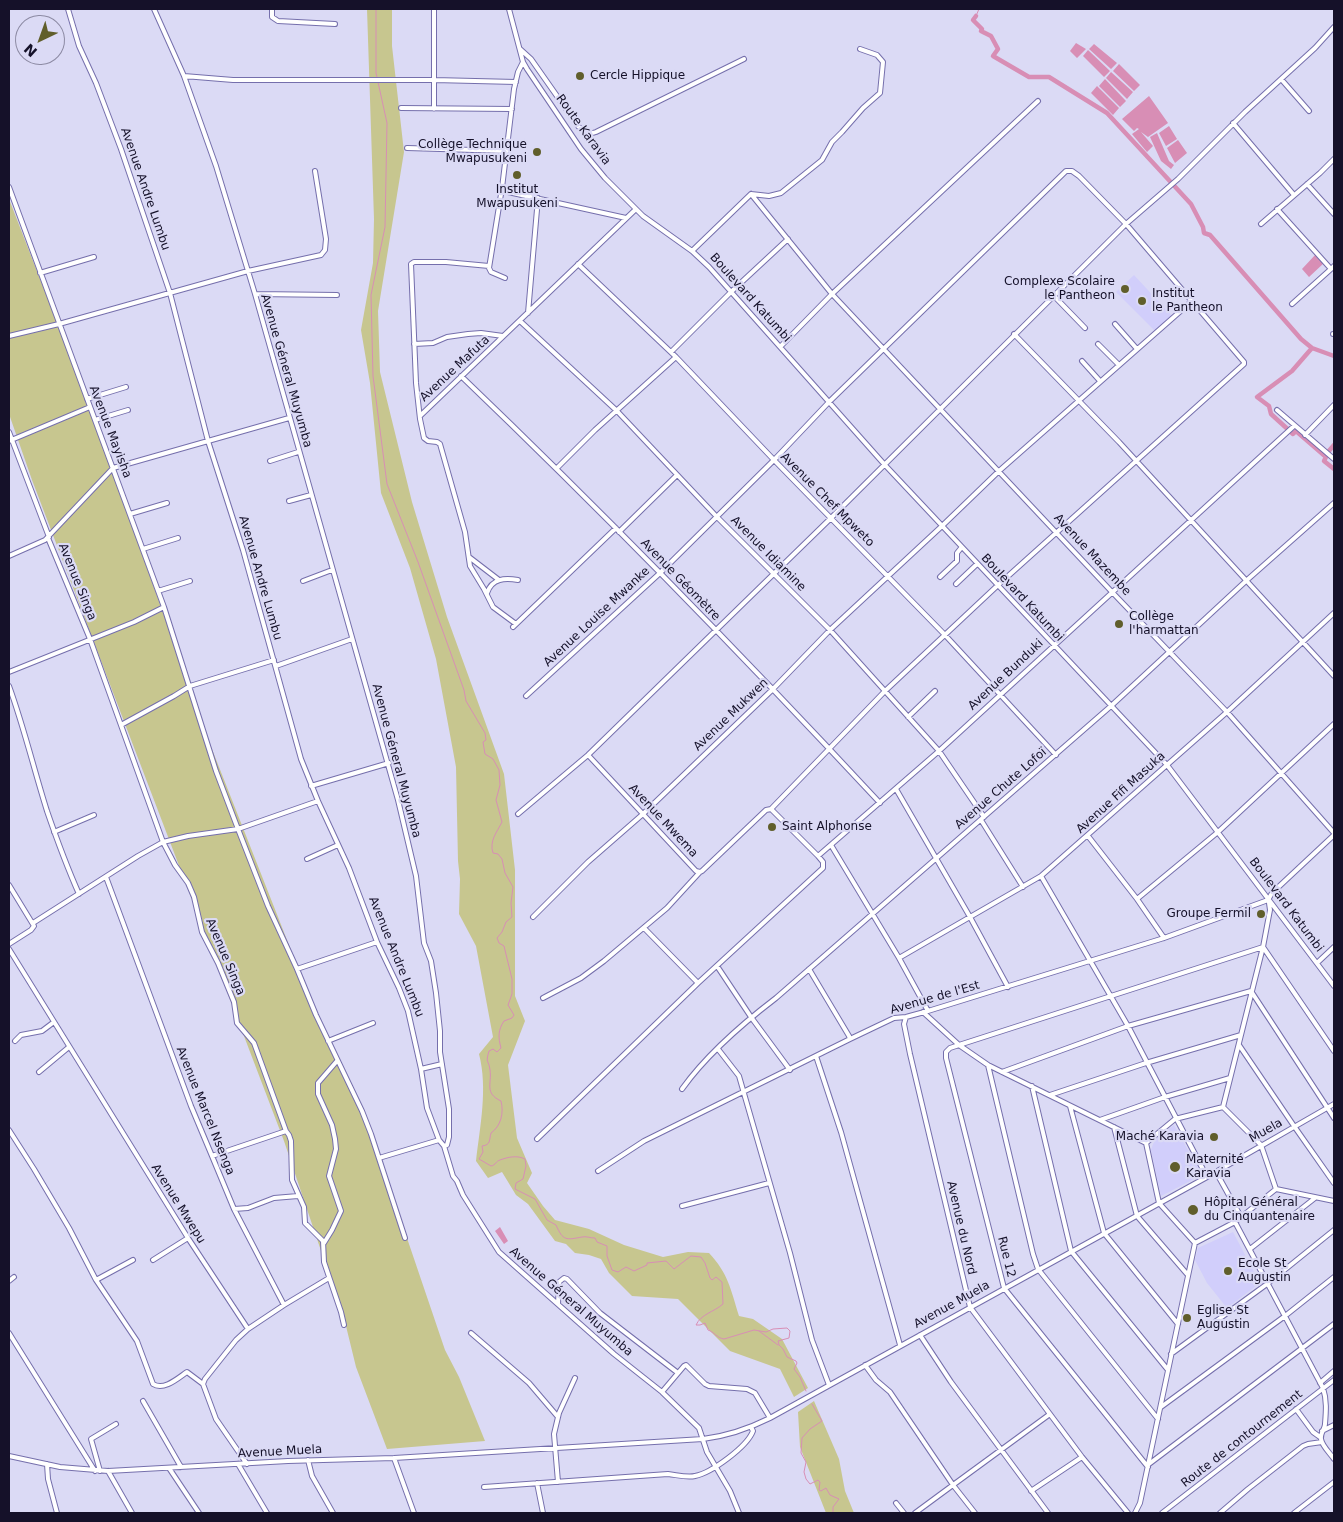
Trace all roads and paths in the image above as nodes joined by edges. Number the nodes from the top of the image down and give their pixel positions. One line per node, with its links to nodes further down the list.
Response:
1 (68, 9): 49 (street, Avenue Andre Lumbu)
2 (154, 9): 12 (street, Avenue Géneral Muyumba)
3 (272, 9): 6 (street)
4 (434, 9): 14 (street)
5 (509, 9): 8 (street, Route Karavia)
6 (335, 24)
7 (1334, 27): 13 (street)
8 (520, 49): 10 (street); 11 (street, Route Karavia)
9 (860, 49): 29 (street)
10 (744, 59)
11 (523, 62): 15 (street); 32 (street, Route Karavia)
12 (184, 76): 14 (street); 45 (street, Avenue Géneral Muyumba)
13 (1281, 79): 20 (street); 21 (street)
14 (434, 80): 15 (street); 18 (street)
15 (516, 82): 19 (street)
16 (1038, 101): 51 (street)
17 (401, 108): 18 (street)
18 (434, 109): 19 (street)
19 (512, 109): 23 (street)
20 (1309, 111)
21 (1233, 123): 30 (street); 36 (street)
22 (406, 148): 23 (street)
23 (507, 151): 28 (street)
24 (1334, 159): 26 (street)
25 (315, 171): 45 (street)
26 (1307, 184): 30 (street); 34 (street)
27 (9, 187): 46 (street, Avenue Mayisha)
28 (502, 188): 31 (street); 43 (street)
29 (751, 194): 39 (street, Avenue Mazembe); 40 (street)
30 (1294, 194): 33 (street)
31 (538, 198): 35 (street); 56 (street)
32 (636, 209): 35 (street, Avenue Mafuta); 38 (street, Route Karavia)
33 (1277, 209): 37 (street); 44 (street)
34 (1334, 214)
35 (626, 218): 42 (street, Avenue Mafuta)
36 (1126, 224): 53 (street); 54 (street); 68 (street, Avenue Louise Mwanke)
37 (1261, 224)
38 (676, 239): 40 (street, Boulevard Katumbi)
39 (788, 239): 48 (street); 51 (street, Avenue Mazembe)
40 (692, 251): 48 (street, Boulevard Katumbi)
41 (94, 257): 46 (street)
42 (578, 264): 56 (street, Avenue Mafuta); 69 (street, Avenue Chef Mpweto)
43 (489, 266): 47 (street); 64 (street)
44 (1333, 268): 55 (street)
45 (248, 271): 49 (street); 50 (street, Avenue Géneral Muyumba)
46 (40, 273): 58 (street, Avenue Mayisha)
47 (505, 278)
48 (732, 291): 66 (street, Boulevard Katumbi); 69 (street)
49 (170, 293): 58 (street); 92 (street, Avenue Andre Lumbu)
50 (255, 294): 52 (street); 86 (street, Avenue Géneral Muyumba)
51 (832, 294): 66 (street); 68 (street, Avenue Mazembe)
52 (337, 295)
53 (1054, 296): 60 (street); 61 (street)
54 (1192, 301): 67 (street, Avenue Mukwen); 97 (street, Avenue Mwema)
55 (1292, 304)
56 (528, 313): 57 (street, Avenue Mafuta)
57 (520, 321): 63 (street, Avenue Mafuta); 84 (street, Avenue Idiamine)
58 (59, 324): 62 (street); 76 (street, Avenue Mayisha)
59 (1115, 324): 67 (street)
60 (1085, 328)
61 (1014, 334): 77 (street); 81 (street)
62 (9, 336)
63 (504, 336): 64 (street); 73 (street, Avenue Mafuta)
64 (414, 344): 85 (street)
65 (1098, 344): 72 (street)
66 (781, 346): 78 (street, Boulevard Katumbi)
67 (1137, 349): 72 (street, Avenue Mukwen)
68 (884, 350): 78 (street, Avenue Louise Mwanke); 81 (street, Avenue Mazembe)
69 (671, 352): 70 (street, Avenue Chef Mpweto)
70 (676, 357): 84 (street); 95 (street, Avenue Chef Mpweto)
71 (1082, 361): 74 (street)
72 (1119, 365): 74 (street, Avenue Mukwen)
73 (462, 376): 85 (street, Avenue Mafuta); 100 (street, Avenue Géomètre)
74 (1100, 381): 77 (street, Avenue Mukwen)
75 (126, 387): 76 (street)
76 (87, 399): 80 (street, Avenue Mayisha)
77 (1079, 400): 97 (street); 101 (street, Avenue Mukwen)
78 (829, 402): 95 (street, Avenue Louise Mwanke); 98 (street, Boulevard Katumbi)
79 (1334, 405): 90 (street)
80 (90, 407): 87 (street, Avenue Mayisha); 91 (street)
81 (939, 408): 98 (street); 101 (street, Avenue Mazembe)
82 (128, 410): 87 (street)
83 (1277, 410): 88 (street)
84 (617, 411): 100 (street); 102 (street, Avenue Idiamine)
85 (420, 416): 119 (street, Avenue Mafuta)
86 (289, 418): 92 (street); 93 (street, Avenue Géneral Muyumba)
87 (95, 420): 99 (street, Avenue Mayisha)
88 (1293, 427): 90 (street); 110 (street, Avenue Bunduki)
89 (9, 432): 91 (street, Avenue Singa)
90 (1305, 436): 94 (street)
91 (10, 441): 114 (street, Avenue Singa)
92 (208, 441): 99 (street); 146 (street, Avenue Andre Lumbu)
93 (298, 452): 96 (street); 103 (street, Avenue Géneral Muyumba)
94 (1334, 459)
95 (774, 460): 108 (street, Avenue Louise Mwanke); 109 (street, Avenue Chef Mpweto)
96 (270, 462)
97 (1136, 462): 110 (street); 113 (street, Avenue Mwema)
98 (884, 464): 109 (street); 111 (street, Boulevard Katumbi)
99 (113, 468): 107 (street, Avenue Mayisha); 114 (street)
100 (557, 468): 112 (street, Avenue Géomètre)
101 (999, 470): 111 (street, Avenue Mukwen); 113 (street, Avenue Mazembe)
102 (677, 475): 108 (street, Avenue Idiamine); 112 (street)
103 (311, 495): 104 (street); 121 (street, Avenue Géneral Muyumba)
104 (289, 501)
105 (166, 503): 107 (street)
106 (1334, 503): 128 (street, Avenue Chute Lofoï)
107 (130, 514): 117 (street, Avenue Mayisha)
108 (717, 517): 122 (street, Avenue Louise Mwanke); 123 (street, Avenue Idiamine)
109 (830, 518): 123 (street); 124 (street, Avenue Chef Mpweto)
110 (1190, 520): 128 (street); 134 (street, Avenue Bunduki)
111 (942, 526): 116 (street, Boulevard Katumbi); 124 (street, Avenue Mukwen)
112 (618, 530): 122 (street, Avenue Géomètre); 135 (street, Avenue Mafuta)
113 (1057, 532): 132 (street, Avenue Mwema); 134 (street, Avenue Mazembe)
114 (49, 537): 118 (street); 141 (street, Avenue Singa)
115 (178, 538): 117 (street)
116 (961, 548): 120 (street, Boulevard Katumbi); 125 (street)
117 (142, 549): 133 (street, Avenue Mayisha)
118 (9, 556)
119 (469, 556): 126 (street); 135 (street, Avenue Mafuta)
120 (977, 564): 131 (street); 132 (street, Boulevard Katumbi)
121 (332, 570): 130 (street); 142 (street, Avenue Géneral Muyumba)
122 (660, 573): 138 (street, Avenue Géomètre); 156 (street, Avenue Louise Mwanke)
123 (774, 574): 138 (street); 139 (street, Avenue Idiamine)
124 (888, 576): 139 (street, Avenue Mukwen); 140 (street, Avenue Chef Mpweto)
125 (940, 577)
126 (499, 580): 127 (street); 135 (street)
127 (518, 580)
128 (1247, 580): 143 (street); 145 (street, Avenue Chute Lofoï)
129 (190, 581): 133 (street)
130 (302, 581)
131 (956, 584)
132 (997, 586): 140 (street, Avenue Mwema); 144 (street, Boulevard Katumbi)
133 (158, 591): 136 (street, Avenue Mayisha)
134 (1112, 592): 144 (street, Avenue Bunduki); 145 (street, Avenue Mazembe)
135 (487, 595)
136 (164, 607): 141 (street); 151 (street, Avenue Mayisha)
137 (1334, 613): 143 (street, Avenue Fifi Masuka)
138 (716, 630): 152 (street, Avenue Géomètre); 165 (street)
139 (830, 630): 152 (street, Avenue Mukwen); 153 (street, Avenue Idiamine)
140 (945, 635): 153 (street, Avenue Mwema); 155 (street, Avenue Chef Mpweto)
141 (90, 639): 148 (street); 161 (street, Avenue Singa)
142 (352, 639): 147 (street); 166 (street, Avenue Géneral Muyumba)
143 (1304, 642): 149 (street); 158 (street, Avenue Fifi Masuka)
144 (1053, 646): 155 (street, Avenue Bunduki); 157 (street, Boulevard Katumbi)
145 (1169, 652): 157 (street, Avenue Chute Lofoï); 158 (street, Avenue Mazembe)
146 (274, 660): 147 (street, Avenue Andre Lumbu); 151 (street)
147 (276, 666): 169 (street, Avenue Andre Lumbu)
148 (9, 672)
149 (1334, 676)
150 (9, 686): 179 (street)
151 (190, 686): 161 (street); 178 (street, Avenue Mayisha)
152 (773, 689): 162 (street, Avenue Géomètre); 175 (street, Avenue Mukwen)
153 (885, 691): 159 (street, Avenue Idiamine); 162 (street, Avenue Mwema)
154 (935, 691): 159 (street)
155 (1000, 694): 163 (street, Avenue Bunduki); 164 (street, Avenue Chef Mpweto)
156 (526, 696)
157 (1111, 706): 164 (street, Avenue Chute Lofoï); 167 (street, Boulevard Katumbi)
158 (1227, 712): 167 (street, Avenue Fifi Masuka); 168 (street, Avenue Mazembe)
159 (908, 717): 163 (street, Avenue Idiamine)
160 (1334, 724): 168 (street)
161 (121, 725): 183 (street, Avenue Singa)
162 (829, 748): 172 (street, Avenue Géomètre); 173 (street, Avenue Mwema)
163 (939, 751): 170 (street, Avenue Bunduki); 177 (street, Avenue Idiamine)
164 (1056, 754): 177 (street, Avenue Chute Lofoï)
165 (588, 755): 174 (street); 175 (street, Avenue Mwema)
166 (389, 763): 169 (street); 237 (street, Avenue Géneral Muyumba)
167 (1167, 765): 180 (street, Boulevard Katumbi); 182 (street, Avenue Fifi Masuka)
168 (1280, 773): 180 (street); 181 (street, Avenue Mazembe)
169 (312, 786): 171 (street, Avenue Andre Lumbu)
170 (896, 789): 172 (street, Avenue Bunduki); 188 (street)
171 (318, 801): 178 (street); 184 (street, Avenue Andre Lumbu)
172 (880, 803): 185 (street, Avenue Bunduki)
173 (770, 809): 186 (street); 189 (street, Avenue Mwema)
174 (518, 814)
175 (643, 814): 189 (street, Avenue Mwema); 198 (street, Avenue Mukwen)
176 (94, 815): 179 (street)
177 (983, 818): 188 (street, Avenue Chute Lofoï); 193 (street, Avenue Idiamine)
178 (238, 829): 183 (street); 212 (street, Avenue Mayisha)
179 (54, 832): 194 (street)
180 (1218, 832): 195 (street); 196 (street, Boulevard Katumbi)
181 (1334, 834): 196 (street)
182 (1088, 836): 190 (street, Avenue Fifi Masuka); 195 (street)
183 (163, 842): 191 (street); 260 (street, Avenue Singa)
184 (338, 845): 187 (street); 203 (street, Avenue Andre Lumbu)
185 (831, 845): 186 (street, Avenue Bunduki); 197 (street)
186 (818, 856): 211 (street)
187 (307, 859)
188 (937, 859): 197 (street, Avenue Chute Lofoï); 199 (street)
189 (700, 872): 201 (street)
190 (1041, 876): 193 (street, Avenue Fifi Masuka); 209 (street)
191 (106, 877): 194 (street); 266 (street, Avenue Marcel Nsenga)
192 (9, 885): 200 (street)
193 (1023, 887): 199 (street, Avenue Fifi Masuka)
194 (79, 894): 200 (street)
195 (1137, 899): 202 (street)
196 (1268, 900): 202 (street, Avenue de l'Est); 205 (street); 210 (street, Boulevard Katumbi)
197 (872, 913): 208 (street); 213 (street, Avenue Chute Lofoï)
198 (533, 917)
199 (970, 917): 208 (street, Avenue Fifi Masuka); 216 (street)
200 (33, 923): 204 (street)
201 (644, 928): 214 (street); 219 (street)
202 (1164, 938): 209 (street, Avenue de l'Est)
203 (377, 942): 212 (street); 240 (street, Avenue Andre Lumbu)
204 (9, 944)
205 (1263, 947): 217 (street); 218 (street); 234 (street)
206 (1334, 947): 210 (street)
207 (9, 949): 223 (street, Avenue Mwepu)
208 (899, 958): 220 (street)
209 (1089, 960): 216 (street, Avenue de l'Est); 218 (street)
210 (1317, 963): 215 (street, Boulevard Katumbi)
211 (717, 966): 214 (street); 221 (street)
212 (297, 969): 229 (street, Avenue Mayisha)
213 (809, 969): 221 (street, Avenue Chute Lofoï); 227 (street)
214 (698, 983): 261 (street)
215 (1334, 986)
216 (1008, 987): 220 (street, Avenue de l'Est)
217 (1251, 991): 225 (street); 226 (street); 253 (street)
218 (1109, 996): 225 (street); 231 (street)
219 (542, 998)
220 (925, 1012): 222 (street, Avenue de l'Est); 231 (street)
221 (752, 1017): 233 (street, Avenue Chute Lofoï); 241 (street)
222 (906, 1017): 227 (street, Avenue de l'Est); 304 (street, Avenue du Nord)
223 (54, 1022): 228 (street); 232 (street, Avenue Mwepu)
224 (373, 1023): 229 (street)
225 (1128, 1026): 239 (street); 243 (street)
226 (1242, 1036): 230 (street); 239 (street)
227 (850, 1039): 235 (street, Avenue de l'Est)
228 (15, 1041)
229 (328, 1041): 236 (street, Avenue Mayisha)
230 (1239, 1044): 244 (street); 257 (street)
231 (959, 1045): 238 (street); 301 (street, Rue 12)
232 (69, 1047): 242 (street); 285 (street, Avenue Mwepu)
233 (718, 1049): 246 (street, Avenue Chute Lofoï); 247 (street)
234 (1334, 1051)
235 (816, 1056): 241 (street, Avenue de l'Est); 313 (street)
236 (337, 1061): 267 (street, Avenue Mayisha); 287 (street)
237 (442, 1064): 240 (street); 265 (street, Avenue Géneral Muyumba)
238 (988, 1064): 243 (street); 293 (street)
239 (1146, 1064): 248 (street); 249 (street)
240 (421, 1069): 262 (street, Avenue Andre Lumbu)
241 (790, 1070): 247 (street, Avenue de l'Est)
242 (38, 1072)
243 (1002, 1072): 245 (street)
244 (1230, 1078): 249 (street); 252 (street)
245 (1032, 1086): 248 (street); 290 (street)
246 (682, 1089)
247 (743, 1092): 268 (street, Avenue de l'Est); 271 (street)
248 (1050, 1095): 251 (street)
249 (1165, 1098): 255 (street); 256 (street)
250 (1334, 1104): 253 (street, Muela)
251 (1070, 1106): 256 (street); 284 (street)
252 (1223, 1107): 255 (street); 264 (street)
253 (1327, 1108): 254 (street); 257 (street, Muela)
254 (1334, 1118)
255 (1176, 1119): 263 (street); 270 (street)
256 (1100, 1120): 258 (street)
257 (1294, 1126): 264 (street, Muela); 272 (street)
258 (1114, 1127): 263 (street); 280 (street)
259 (9, 1130): 298 (street)
260 (286, 1131): 266 (street); 274 (street, Avenue Singa)
261 (538, 1139)
262 (438, 1140): 265 (street, Avenue Andre Lumbu); 267 (street)
263 (1146, 1143): 277 (street)
264 (1261, 1145): 269 (street, Muela); 273 (street)
265 (444, 1146): 302 (street, Avenue Géneral Muyumba)
266 (212, 1156): 279 (street, Avenue Marcel Nsenga)
267 (379, 1158): 286 (street, Avenue Mayisha)
268 (598, 1171)
269 (1216, 1172): 270 (street, Muela); 281 (street)
270 (1207, 1177): 277 (street, Avenue Muela)
271 (769, 1183): 278 (street); 324 (street)
272 (1334, 1183)
273 (1276, 1190): 275 (street); 281 (street)
274 (298, 1196): 279 (street); 287 (street, Avenue Singa)
275 (1316, 1198): 276 (street); 289 (street)
276 (1334, 1201)
277 (1159, 1203): 280 (street, Avenue Muela); 288 (street)
278 (682, 1206)
279 (234, 1209): 303 (street, Avenue Marcel Nsenga)
280 (1136, 1216): 284 (street, Avenue Muela); 294 (street)
281 (1241, 1217): 282 (street)
282 (1235, 1222): 288 (street); 289 (street)
283 (1334, 1230): 300 (street)
284 (1104, 1234): 290 (street, Avenue Muela); 306 (street)
285 (188, 1238): 292 (street); 309 (street, Avenue Mwepu)
286 (405, 1238)
287 (324, 1243): 296 (street)
288 (1195, 1243): 294 (street)
289 (1250, 1249): 300 (street)
290 (1071, 1251): 293 (street, Avenue Muela); 317 (street)
291 (133, 1260): 298 (street)
292 (153, 1260)
293 (1038, 1270): 301 (street, Avenue Muela); 333 (street)
294 (1187, 1274): 306 (street)
295 (14, 1278): 299 (street)
296 (329, 1278): 303 (street); 308 (street)
297 (1334, 1278): 305 (street)
298 (96, 1280): 323 (street)
299 (9, 1281)
300 (1267, 1284): 305 (street); 315 (street)
301 (1004, 1288): 304 (street, Avenue Muela); 350 (street, Rue 12)
302 (558, 1304): 319 (street); 326 (street, Avenue Géneral Muyumba)
303 (284, 1305): 309 (street)
304 (970, 1307): 312 (street, Avenue Muela); 330 (street, Avenue du Nord)
305 (1285, 1316): 314 (street); 328 (street)
306 (1178, 1324): 315 (street)
307 (1334, 1324): 314 (street)
308 (344, 1325)
309 (248, 1329): 323 (street)
310 (9, 1332): 354 (street)
311 (471, 1333): 331 (street)
312 (920, 1335): 313 (street, Avenue Muela); 341 (street)
313 (900, 1345): 316 (street, Avenue Muela)
314 (1302, 1348): 322 (street); 350 (street)
315 (1171, 1354): 317 (street)
316 (865, 1365): 324 (street, Avenue Muela); 360 (street)
317 (1168, 1370): 328 (street)
318 (1334, 1372): 322 (street)
319 (678, 1373): 326 (street); 332 (street)
320 (575, 1378): 331 (street)
321 (1334, 1380): 325 (street, Route de contournement)
322 (1320, 1383): 325 (street)
323 (203, 1384): 349 (street)
324 (828, 1385): 332 (street, Avenue Muela)
325 (1323, 1388): 329 (street, Route de contournement); 337 (street)
326 (662, 1392): 338 (street, Avenue Géneral Muyumba)
327 (143, 1401): 353 (street)
328 (1161, 1408): 333 (street)
329 (1296, 1409): 339 (street); 378 (street, Route de contournement)
330 (1050, 1414): 341 (street); 343 (street, Avenue du Nord)
331 (558, 1417): 340 (street)
332 (770, 1418): 336 (street, Avenue Muela)
333 (1158, 1420): 350 (street)
334 (116, 1424): 355 (street)
335 (1334, 1424): 337 (street)
336 (751, 1427): 338 (street, Avenue Muela); 351 (street)
337 (1322, 1431): 339 (street)
338 (703, 1439): 340 (street, Avenue Muela); 351 (street, Avenue Géneral Muyumba)
339 (1321, 1439): 345 (street); 379 (street)
340 (554, 1447): 344 (street, Avenue Muela); 357 (street)
341 (1000, 1450): 360 (street); 362 (street)
342 (9, 1456): 347 (street, Avenue Muela)
343 (1082, 1457): 362 (street); 376 (street, Avenue du Nord)
344 (394, 1458): 346 (street, Avenue Muela); 369 (street)
345 (1334, 1458)
346 (308, 1460): 349 (street, Avenue Muela); 368 (street)
347 (47, 1464): 354 (street, Avenue Muela); 364 (street)
348 (238, 1464): 349 (street, Avenue Muela); 353 (street, Avenue Muela); 367 (street)
349 (247, 1464)
350 (1148, 1465): 377 (street)
351 (716, 1466): 357 (street); 371 (street, Avenue Géneral Muyumba)
352 (169, 1468): 353 (street, Avenue Muela); 356 (street, Avenue Muela); 366 (street)
353 (180, 1468)
354 (95, 1471): 355 (street, Avenue Muela)
355 (100, 1471): 356 (street, Avenue Muela)
356 (108, 1471): 365 (street)
357 (558, 1482): 359 (street)
358 (1334, 1482): 380 (street)
359 (537, 1483): 361 (street); 370 (street)
360 (953, 1484): 373 (street); 374 (street)
361 (484, 1487)
362 (1031, 1492): 375 (street)
363 (896, 1503): 372 (street)
364 (57, 1513)
365 (132, 1513)
366 (199, 1513)
367 (267, 1513)
368 (333, 1513)
369 (414, 1513)
370 (543, 1513)
371 (739, 1513)
372 (904, 1513)
373 (915, 1513)
374 (975, 1513)
375 (1048, 1513)
376 (1128, 1513)
377 (1135, 1513)
378 (1162, 1513)
379 (1220, 1513)
380 (1294, 1513)

